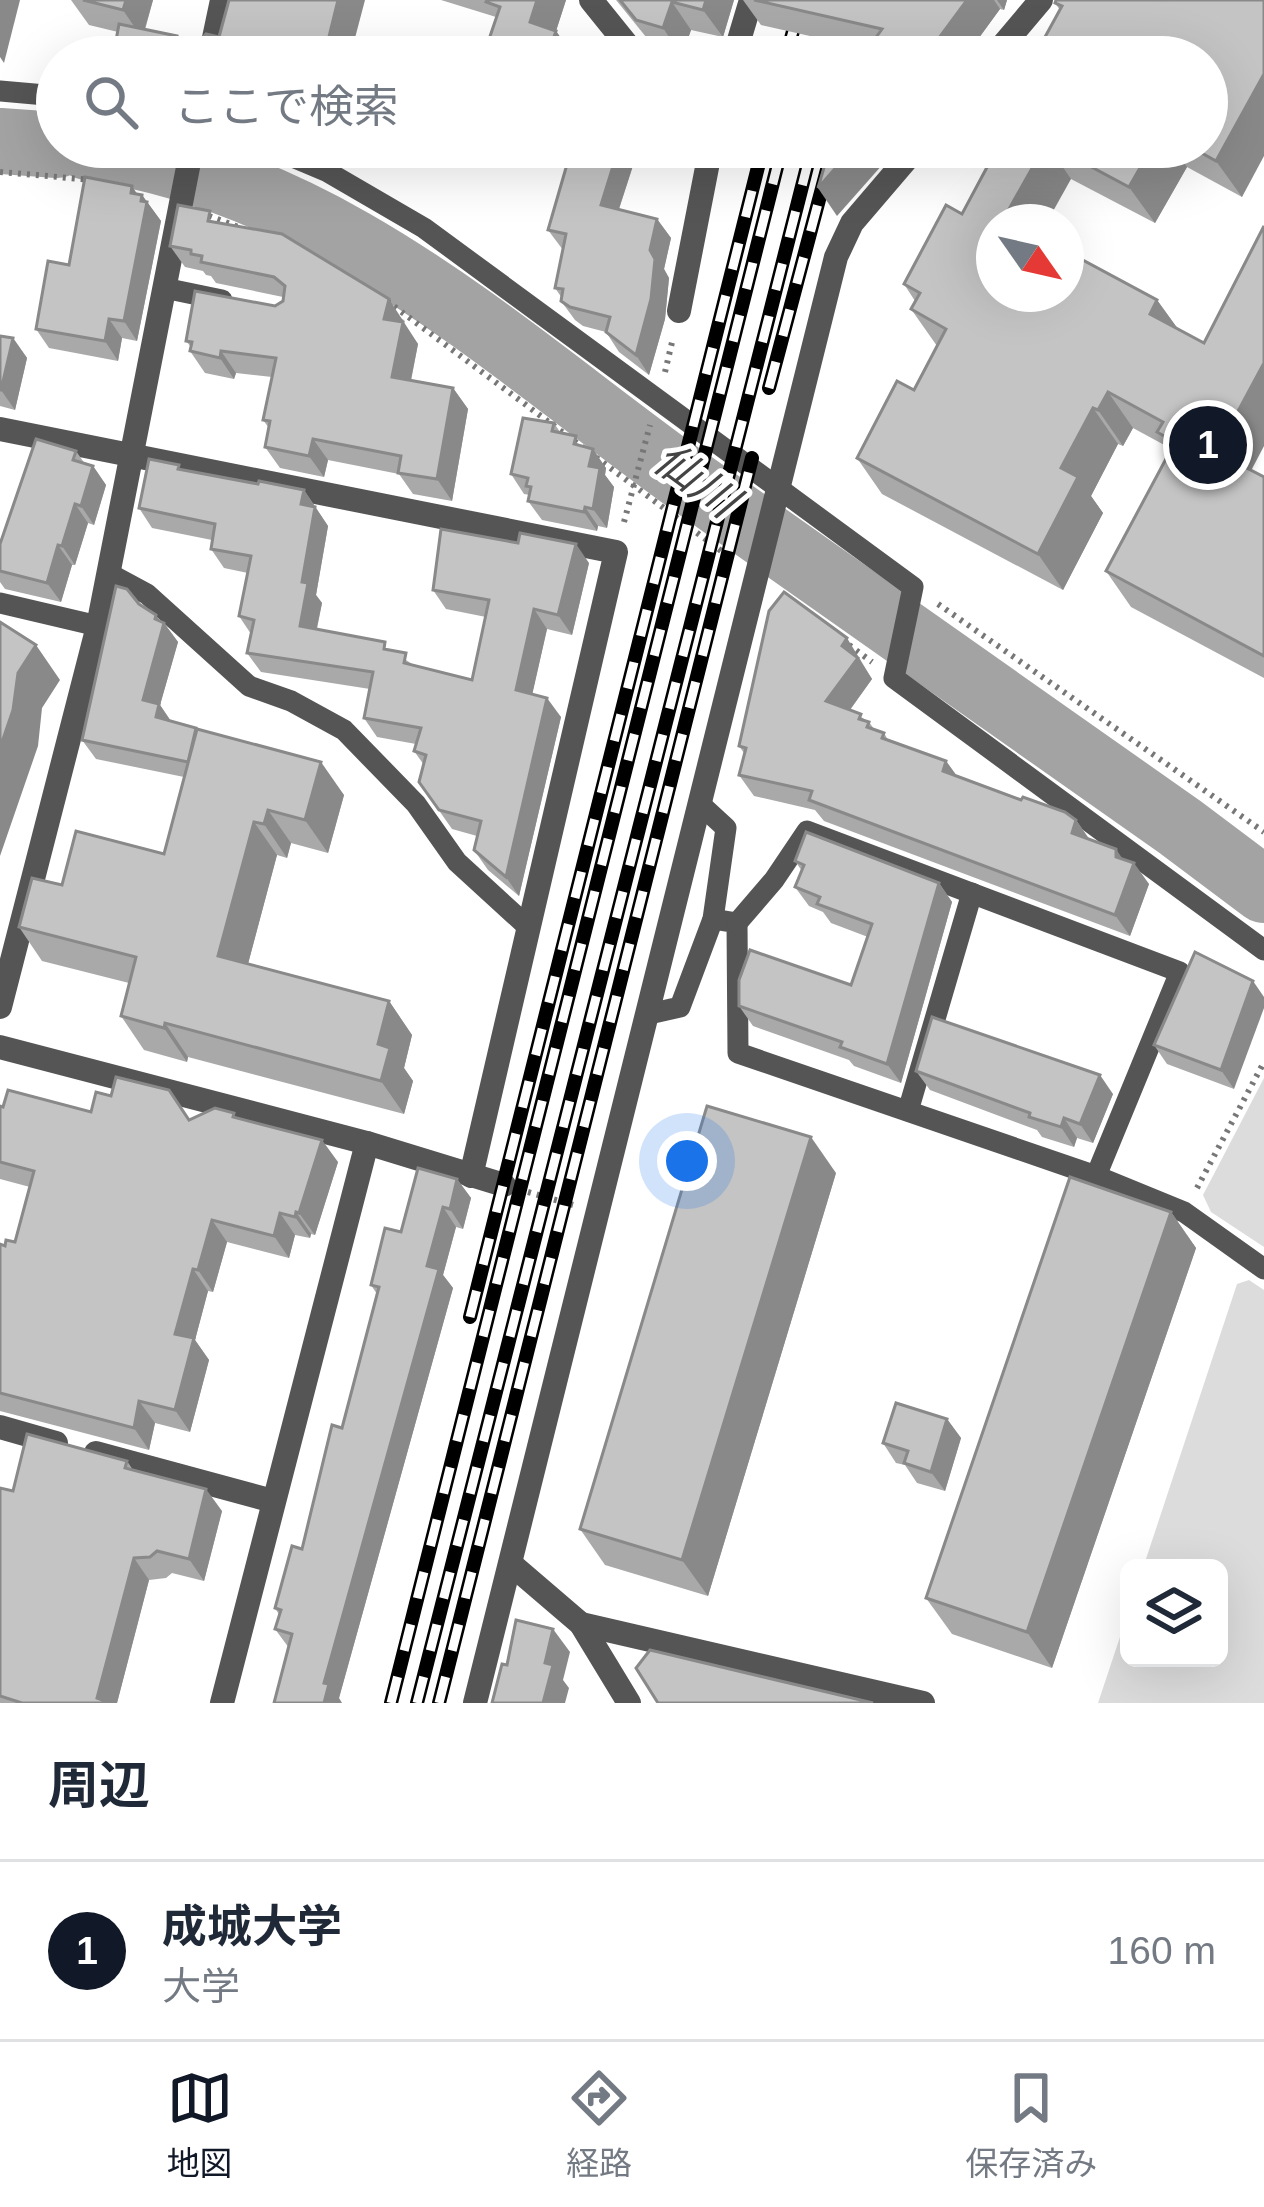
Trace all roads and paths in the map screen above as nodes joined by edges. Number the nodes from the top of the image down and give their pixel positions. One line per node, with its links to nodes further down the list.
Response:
1 (223, 0): 5 (street)
2 (591, 0): 6 (street)
3 (751, 0): 7 (street)
4 (1041, 0): 8 (street)
5 (215, 36)
6 (620, 36)
7 (740, 36)
8 (1011, 36)
9 (0, 92): 10 (lane)
10 (36, 95)
11 (188, 168): 17 (street)
12 (319, 168): 23 (lane)
13 (707, 168): 22 (street)
14 (899, 168): 33 (street)
15 (0, 172): 16 (path)
16 (104, 184)
17 (181, 202): 18 (path); 19 (street)
18 (247, 230)
19 (164, 288): 21 (lane); 25 (street)
20 (385, 300): 26 (path)
21 (245, 304)
22 (679, 311): 23 (path)
23 (655, 405): 26 (path); 30 (lane)
24 (0, 429): 25 (street)
25 (130, 455): 28 (street); 29 (street)
26 (635, 480): 27 (path); 28 (path)
27 (672, 514)
28 (616, 552): 38 (street)
29 (108, 573): 32 (street); 38 (lane)
30 (912, 593): 34 (path); 39 (lane)
31 (0, 603): 32 (lane)
32 (98, 626): 40 (street)
33 (700, 805): 36 (lane); 41 (street)
34 (1264, 832)
35 (972, 893): 37 (lane); 44 (lane); 47 (lane)
36 (713, 919): 37 (lane); 41 (lane)
37 (737, 923): 44 (lane)
38 (527, 926): 46 (street)
39 (1264, 950)
40 (0, 1007)
41 (649, 1014): 50 (street)
42 (0, 1047): 45 (street)
43 (1264, 1062): 49 (path)
44 (908, 1111): 47 (lane)
45 (367, 1143): 46 (street); 53 (street)
46 (471, 1176): 48 (street)
47 (1096, 1176): 49 (lane)
48 (504, 1185): 50 (path)
49 (1184, 1212): 51 (lane)
50 (600, 1213): 54 (street)
51 (1264, 1269)
52 (0, 1427): 53 (street)
53 (273, 1502): 56 (street)
54 (511, 1564): 55 (street); 57 (street)
55 (581, 1624): 58 (street); 59 (street)
56 (222, 1703)
57 (476, 1703)
58 (629, 1703)
59 (923, 1703)

